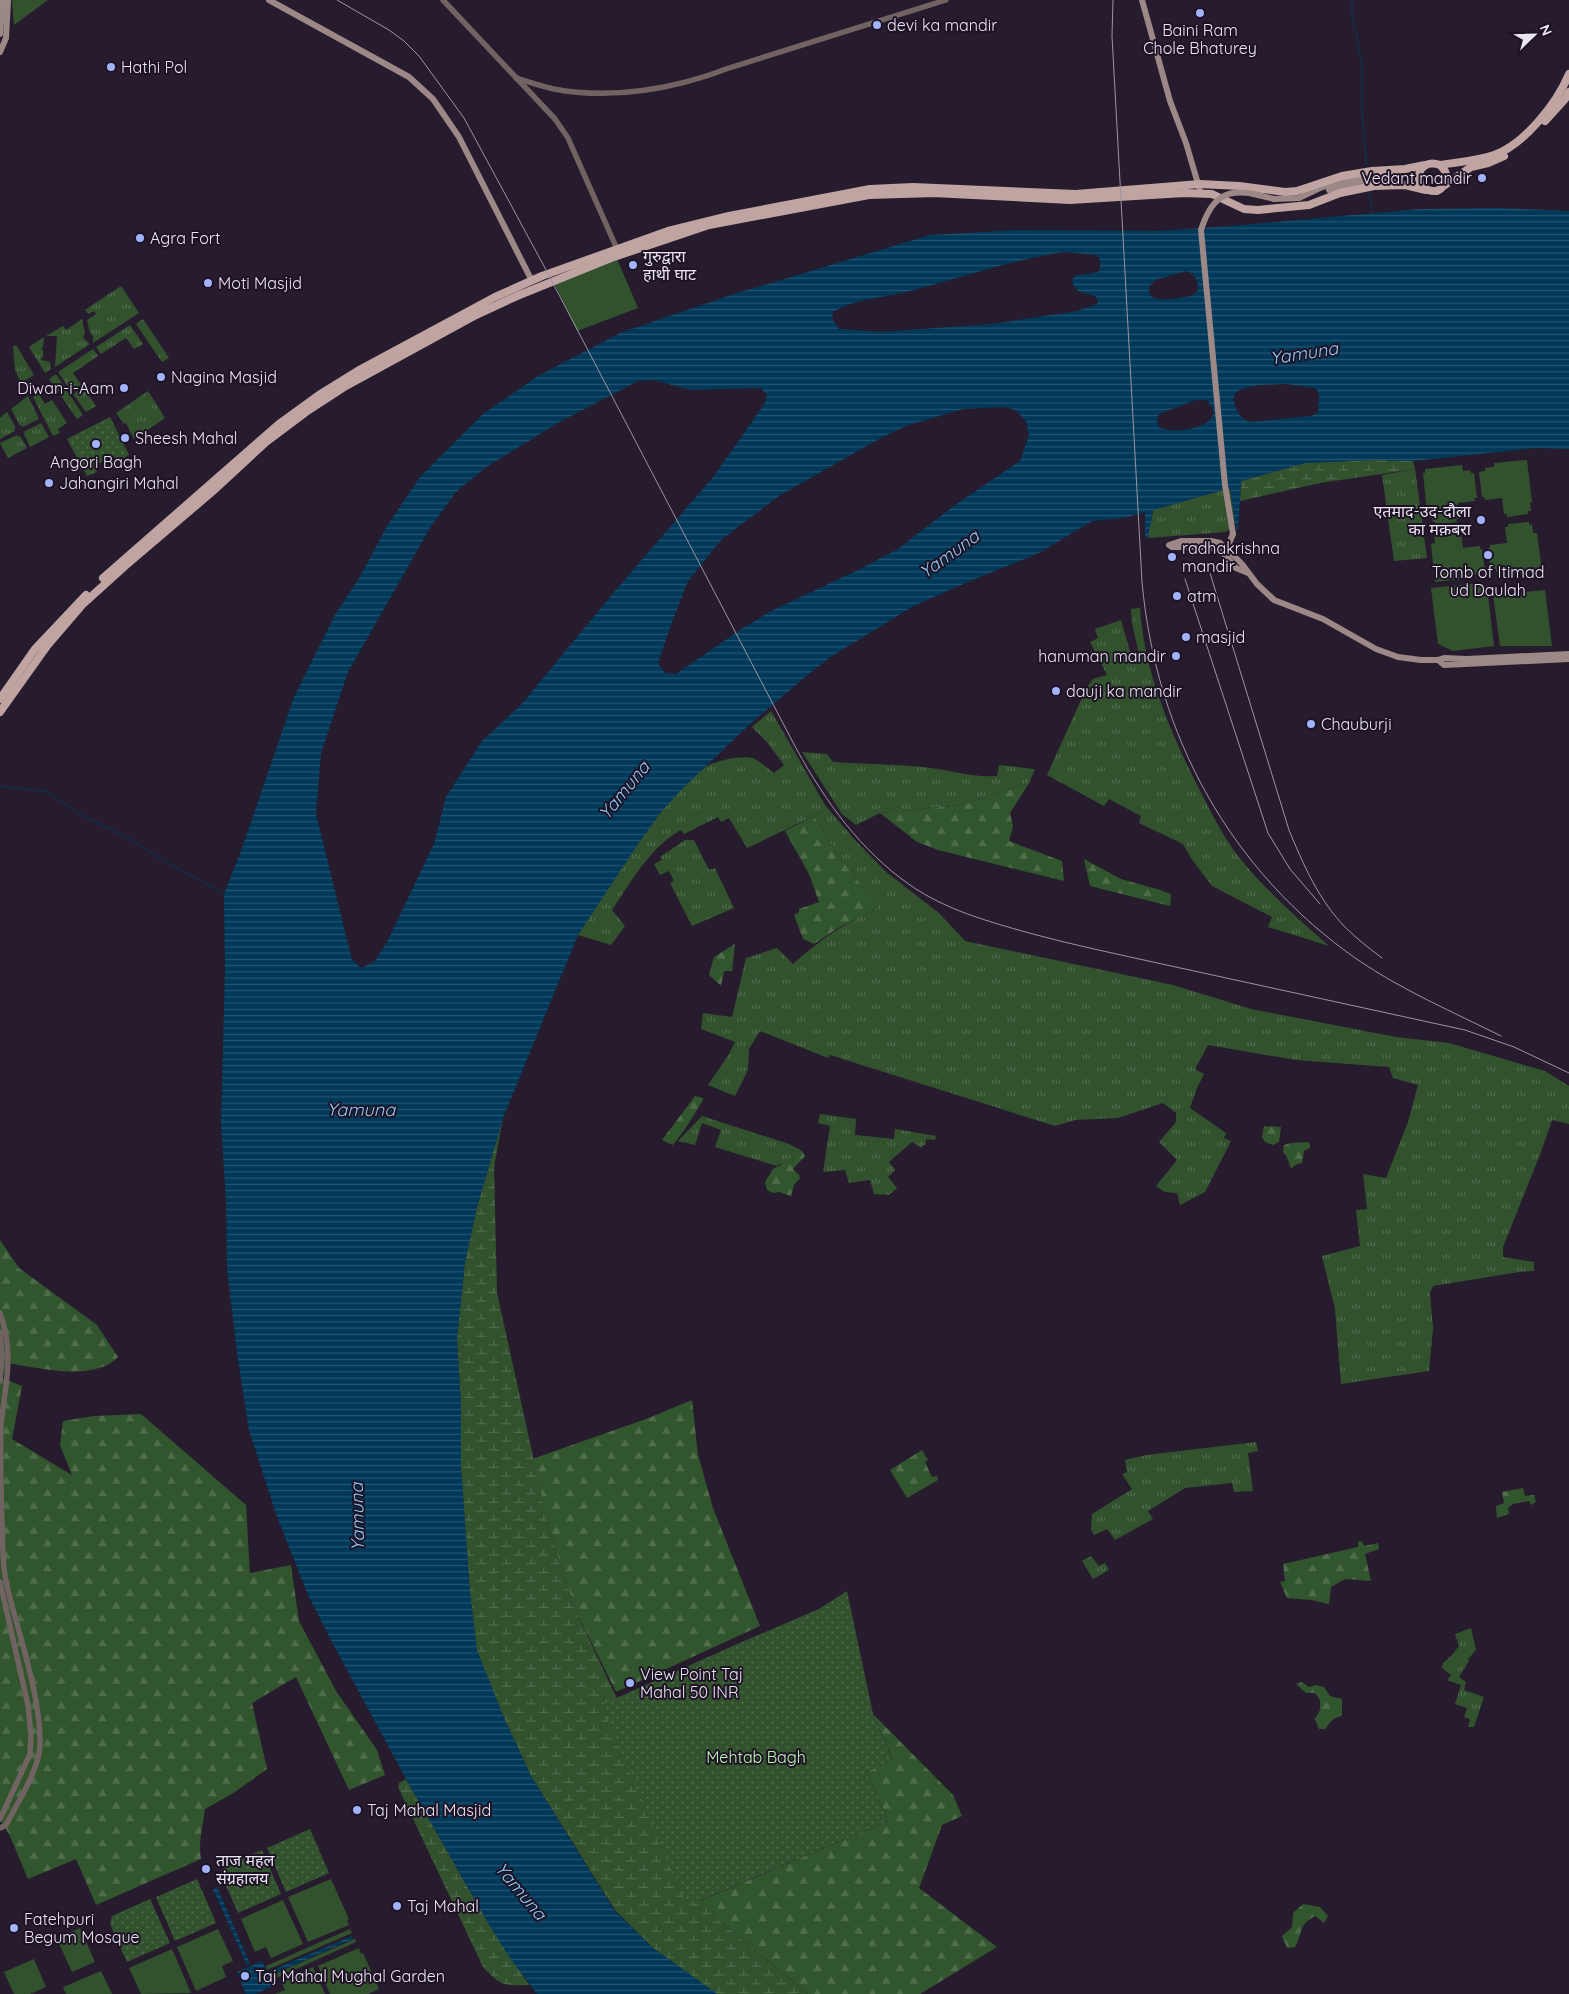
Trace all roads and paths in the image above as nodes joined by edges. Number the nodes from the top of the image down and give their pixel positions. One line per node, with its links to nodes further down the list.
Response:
1 (3, 0): 7 (main road)
2 (8, 0): 8 (main road)
3 (269, 0): 21 (main road)
4 (443, 0): 10 (street)
5 (946, 0): 10 (street)
6 (1142, 0): 16 (main road)
7 (0, 34)
8 (0, 52)
9 (1569, 74): 13 (main road)
10 (516, 78): 20 (street)
11 (1569, 92): 17 (main road)
12 (1425, 165): 13 (main road); 14 (main road); 18 (main road)
13 (1440, 165): 17 (main road)
14 (1373, 178): 15 (main road); 15 (main road); 18 (main road)
15 (1362, 179): 16 (main road); 19 (main road); 23 (main road, bridge)
16 (1200, 184): 19 (main road); 20 (main road)
17 (1444, 185): 18 (main road)
18 (1426, 190)
19 (1201, 194): 28 (main road)
20 (618, 249): 21 (main road)
21 (532, 281): 27 (main road)
22 (1200, 544): 23 (main road)
23 (1226, 552): 26 (main road)
24 (1569, 654): 26 (main road)
25 (1569, 659): 26 (main road)
26 (1438, 660)
27 (0, 699)
28 (0, 712)
29 (0, 1313): 34 (street)
30 (0, 1332): 31 (street)
31 (0, 1381)
32 (0, 1582): 33 (street)
33 (0, 1819)
34 (0, 1828)

